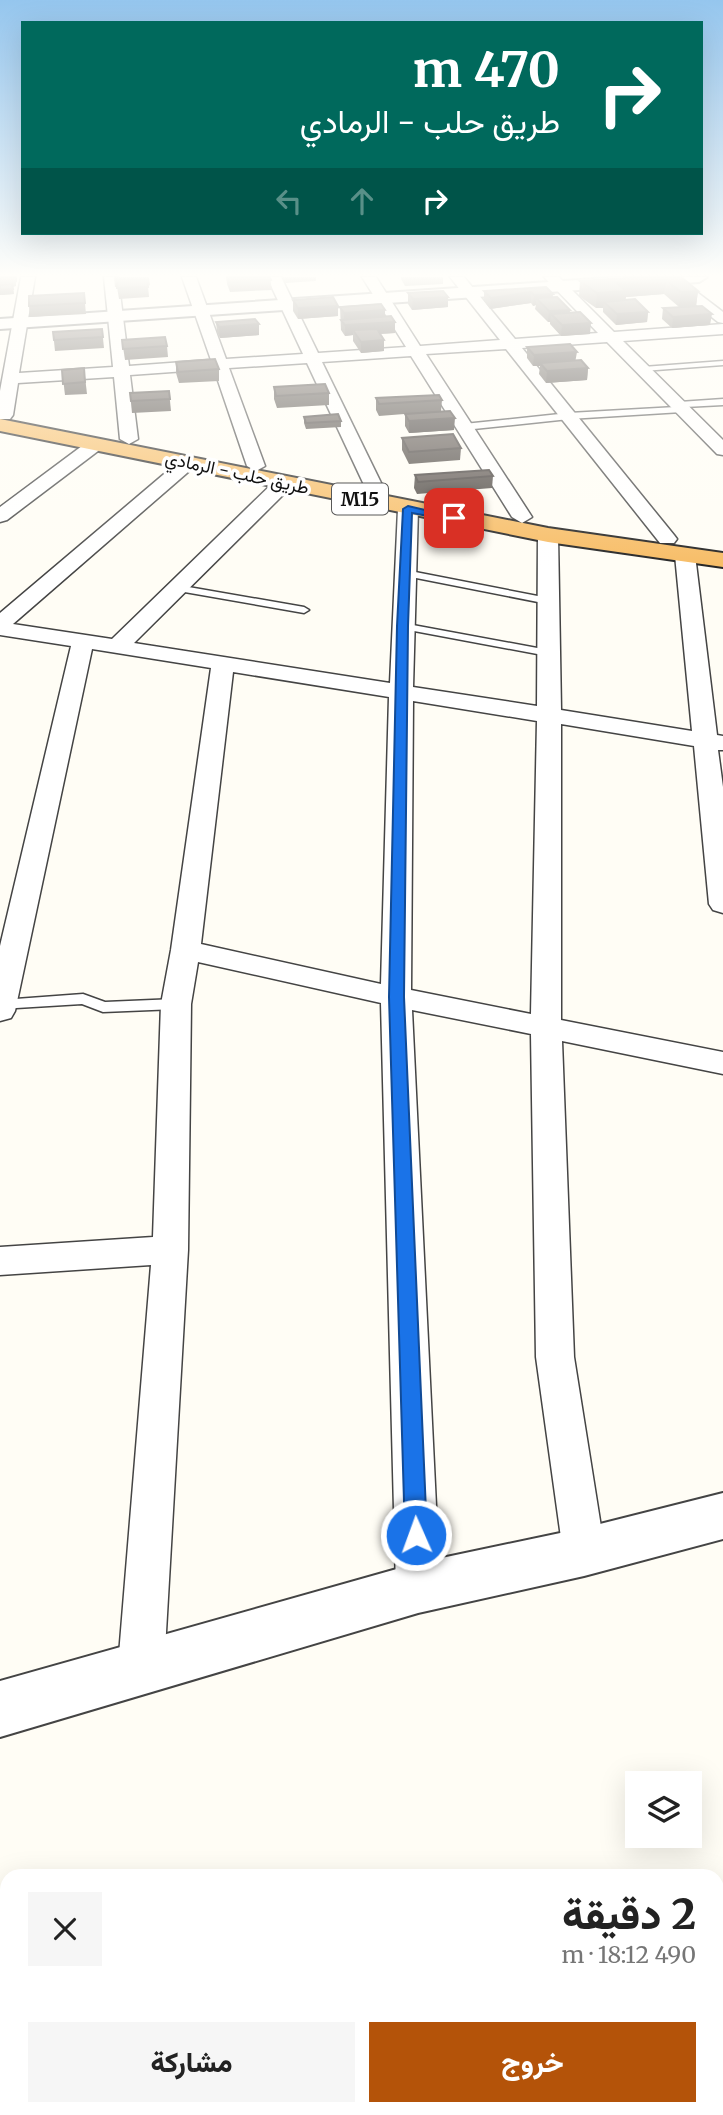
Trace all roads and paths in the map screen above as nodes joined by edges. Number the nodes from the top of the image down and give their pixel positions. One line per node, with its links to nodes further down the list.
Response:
1 (11, 376): 9 (street)
2 (56, 376): 9 (street)
3 (122, 376): 15 (street)
4 (224, 376): 19 (street)
5 (321, 376): 21 (street)
6 (432, 376): 14 (street)
7 (537, 376): 12 (street)
8 (650, 376): 11 (street)
9 (10, 379): 13 (street)
10 (723, 402): 11 (lane)
11 (680, 407): 12 (lane); 17 (street)
12 (569, 416): 14 (lane); 26 (street)
13 (2, 422): 15 (highway, طريق حلب - الرمادي / M15); 16 (highway, طريق حلب - الرمادي / M15)
14 (464, 426): 24 (street)
15 (129, 439): 19 (highway, طريق حلب - الرمادي / M15)
16 (96, 444): 18 (highway, طريق حلب - الرمادي / M15); 23 (street)
17 (721, 445)
18 (189, 462): 20 (highway, طريق حلب - الرمادي / M15); 34 (street)
19 (256, 466): 21 (highway, طريق حلب - الرمادي / M15)
20 (284, 482): 22 (highway, طريق حلب - الرمادي / M15); 31 (street)
21 (375, 489): 24 (highway, طريق حلب - الرمادي / M15)
22 (408, 509): 25 (highway, طريق حلب - الرمادي / M15); 30 (street)
23 (0, 516)
24 (522, 517): 26 (highway, طريق حلب - الرمادي / M15)
25 (548, 535): 28 (highway, طريق حلب - الرمادي / M15); 32 (street)
26 (667, 539): 27 (highway, طريق حلب - الرمادي / M15)
27 (723, 547)
28 (685, 555): 29 (highway, طريق حلب - الرمادي / M15); 42 (street)
29 (723, 560)
30 (405, 573): 32 (lane); 35 (street)
31 (177, 588): 33 (lane); 37 (street)
32 (548, 601): 38 (street)
33 (304, 610)
34 (0, 626): 36 (street)
35 (402, 626): 38 (lane); 40 (street)
36 (83, 641): 37 (street); 47 (street)
37 (117, 647): 39 (street)
38 (548, 653): 41 (street)
39 (223, 663): 40 (street); 44 (street)
40 (402, 692): 41 (street); 45 (street)
41 (549, 716): 42 (street); 48 (street)
42 (715, 742): 43 (street)
43 (723, 904)
44 (186, 950): 45 (street); 46 (street)
45 (396, 997): 48 (street); 54 (street)
46 (176, 1004): 47 (lane); 50 (street)
47 (1, 1008)
48 (546, 1027): 49 (street); 53 (street)
49 (723, 1063)
50 (170, 1250): 51 (street); 55 (street)
51 (0, 1261)
52 (723, 1516): 53 (street)
53 (584, 1552): 54 (street)
54 (418, 1588): 55 (street)
55 (141, 1667): 56 (street)
56 (0, 1709)

